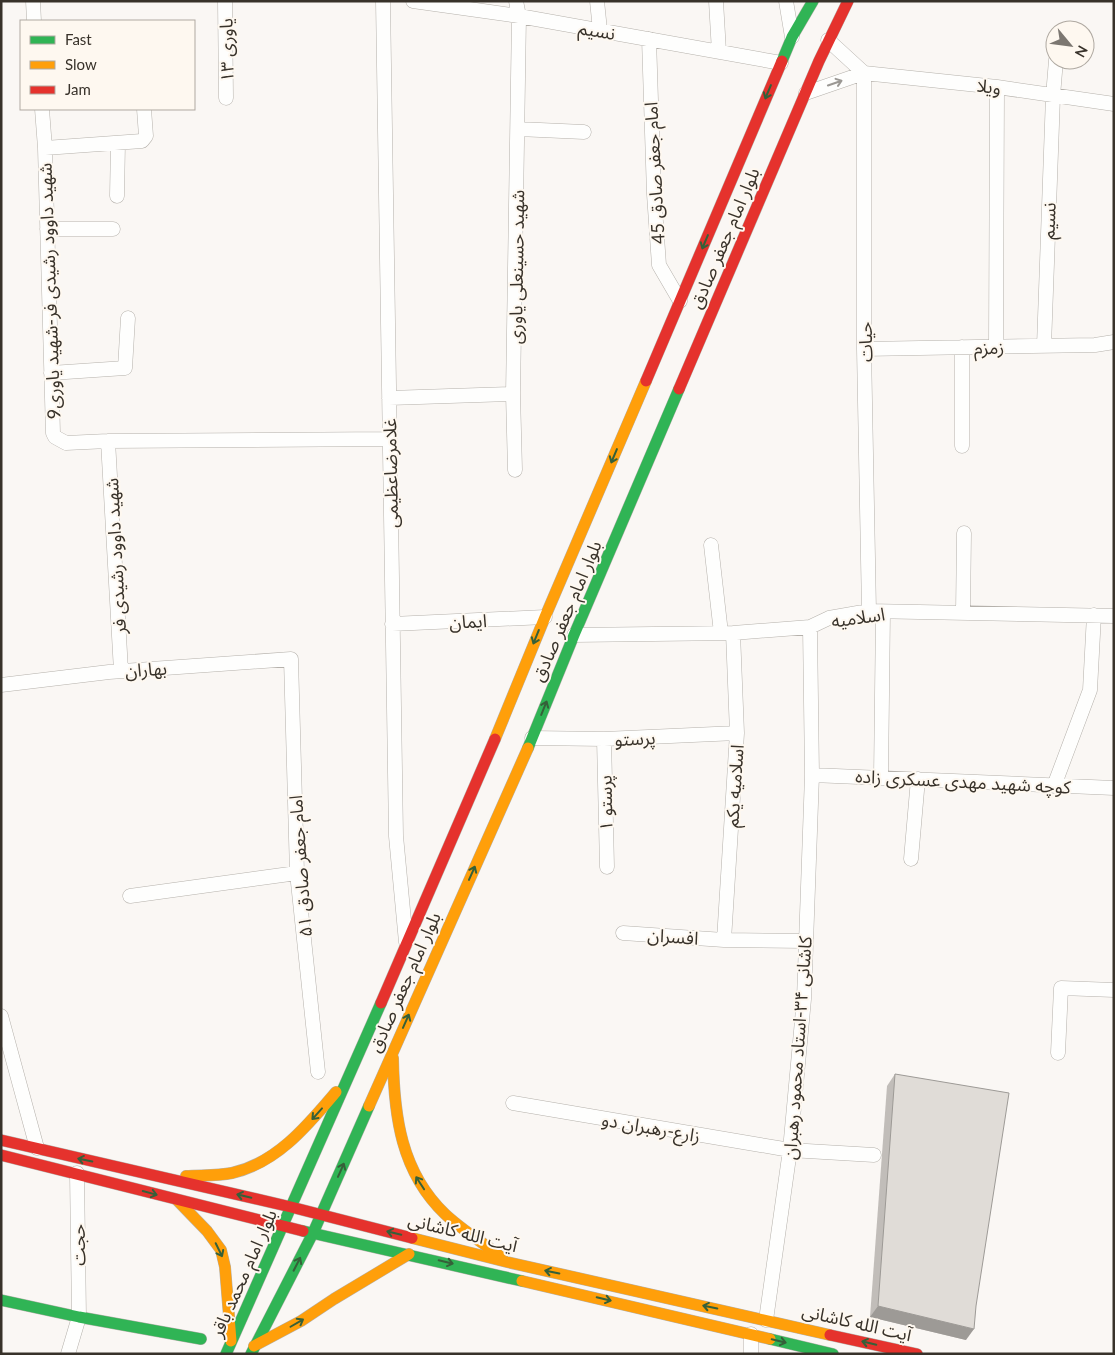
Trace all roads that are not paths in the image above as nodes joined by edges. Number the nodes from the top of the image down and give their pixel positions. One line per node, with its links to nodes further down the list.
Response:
1 (32, 1): 12 (street)
2 (225, 1): 24 (street, یاوری ۱۳)
3 (382, 1): 45 (street, غلامرضاعظیمی)
4 (413, 1): 11 (street, نسیم)
5 (516, 1): 11 (street, شهید حسینعلی یاوری)
6 (597, 1): 13 (street)
7 (716, 1): 17 (street)
8 (786, 1): 14 (street)
9 (813, 1): 14 (main road, بلوار امام جعفر صادق)
10 (848, 1): 16 (main road, بلوار امام جعفر صادق)
11 (519, 16): 13 (street, نسیم); 28 (street, شهید حسینعلی یاوری)
12 (34, 20)
13 (600, 30): 15 (street, نسیم)
14 (792, 37): 18 (main road, بلوار امام جعفر صادق)
15 (649, 40): 17 (street, نسیم); 35 (street, امام جعفر صادق 45)
16 (828, 40): 20 (street); 22 (main road, بلوار امام جعفر صادق)
17 (719, 52): 18 (street, نسیم)
18 (781, 63): 35 (main road, بلوار امام جعفر صادق, one-way to 35)
19 (1055, 70): 23 (street, نسیم)
20 (864, 73): 21 (street, ویلا); 22 (street, ویلا, one-way to 20); 41 (street, حیات)
21 (997, 87): 23 (street, ویلا); 39 (street)
22 (806, 93): 46 (main road, بلوار امام جعفر صادق)
23 (1053, 96): 25 (street, ویلا); 38 (street, نسیم)
24 (226, 98)
25 (1114, 104)
26 (42, 110): 31 (street, شهید داوود رشیدی فر-شهید یاوری9)
27 (144, 110): 30 (street)
28 (518, 129): 29 (street); 44 (street, شهید حسینعلی یاوری)
29 (584, 132)
30 (118, 143): 31 (street); 32 (street)
31 (45, 148): 33 (street, شهید داوود رشیدی فر-شهید یاوری9)
32 (117, 196)
33 (47, 229): 34 (street); 42 (street, شهید داوود رشیدی فر-شهید یاوری9)
34 (113, 229)
35 (680, 301): 43 (main road, بلوار امام جعفر صادق)
36 (128, 318): 42 (street)
37 (1114, 342): 38 (street, زمزم)
38 (1044, 346): 39 (street, زمزم)
39 (996, 347): 40 (street, زمزم)
40 (962, 348): 41 (street, زمزم); 51 (street)
41 (864, 349): 55 (street, حیات)
42 (51, 372): 50 (street, شهید داوود رشیدی فر-شهید یاوری9)
43 (646, 382): 46 (main road); 47 (main road, بلوار امام جعفر صادق)
44 (513, 394): 45 (street); 52 (street, شهید حسینعلی یاوری)
45 (389, 398): 49 (street, غلامرضاعظیمی)
46 (674, 401): 48 (main road, بلوار امام جعفر صادق)
47 (624, 432): 48 (main road); 59 (main road, بلوار امام جعفر صادق, one-way to 59)
48 (659, 435): 63 (main road, بلوار امام جعفر صادق)
49 (389, 439): 50 (street, شهید داوود رشیدی فر-شهید یاوری9); 60 (street, غلامرضاعظیمی)
50 (108, 441): 65 (street, شهید داوود رشیدی فر)
51 (962, 446)
52 (515, 470)
53 (964, 533): 56 (street)
54 (711, 545): 62 (street, اسلامیه یکم)
55 (876, 611): 56 (street, اسلامیه); 61 (street, اسلامیه); 71 (street, حیات)
56 (963, 613): 57 (street, اسلامیه)
57 (1094, 615): 58 (street, اسلامیه); 73 (street)
58 (1114, 616)
59 (545, 617): 60 (street, ایمان); 82 (main road, بلوار امام جعفر صادق, one-way to 82)
60 (392, 624): 82 (street, غلامرضاعظیمی)
61 (810, 627): 62 (street, اسلامیه); 70 (street, کاشانی ۳۴-استاد محمود رهبران)
62 (727, 633): 63 (street, اسلامیه); 67 (street, اسلامیه یکم)
63 (574, 635): 68 (main road, بلوار امام جعفر صادق, one-way to 63)
64 (291, 659): 65 (street, بهاران); 77 (street, امام جعفر صادق ۵۱)
65 (121, 671): 66 (street, بهاران)
66 (1, 685)
67 (737, 733): 69 (street, پرستو); 80 (street, اسلامیه یکم)
68 (532, 738): 69 (street, پرستو); 85 (main road, بلوار امام جعفر صادق, one-way to 68)
69 (604, 739): 76 (street, پرستو ۱)
70 (812, 775): 71 (street, کوچه شهید مهدی عسکری زاده); 81 (street, کاشانی ۳۴-استاد محمود رهبران)
71 (881, 777): 72 (street, کوچه شهید مهدی عسکری زاده)
72 (918, 779): 73 (street, کوچه شهید مهدی عسکری زاده); 75 (street)
73 (1054, 786): 74 (street, کوچه شهید مهدی عسکری زاده)
74 (1114, 788)
75 (911, 860)
76 (606, 867)
77 (298, 873): 78 (street); 87 (street, امام جعفر صادق ۵۱)
78 (130, 896)
79 (623, 933): 80 (street, افسران)
80 (724, 940): 81 (street, افسران)
81 (806, 941): 92 (street, کاشانی ۳۴-استاد محمود رهبران)
82 (406, 945): 88 (main road, بلوار امام جعفر صادق)
83 (1114, 990): 86 (street)
84 (1, 1016): 91 (street)
85 (394, 1049): 99 (main road, بلوار امام جعفر صادق, one-way to 85); 103 (main road, one-way to 85)
86 (1058, 1053)
87 (318, 1072)
88 (349, 1077): 96 (main road, one-way to 96); 98 (main road, بلوار امام جعفر صادق)
89 (513, 1103): 92 (street, زارع-رهبران دو)
90 (1, 1140): 91 (main road, آیت الله کاشانی)
91 (38, 1148): 96 (main road, آیت الله کاشانی, one-way to 91)
92 (790, 1150): 94 (street, زارع-رهبران دو); 106 (street, کاشانی ۳۴-استاد محمود رهبران)
93 (1, 1155): 95 (main road, آیت الله کاشانی)
94 (874, 1155)
95 (77, 1174): 97 (main road, آیت الله کاشانی, one-way to 97); 105 (street, حجت)
96 (166, 1177): 98 (main road, آیت الله کاشانی, one-way to 96)
97 (177, 1200): 100 (main road, آیت الله کاشانی); 109 (main road, one-way to 109)
98 (291, 1207): 99 (main road, آیت الله کاشانی); 100 (main road, بلوار امام محمد باقر)
99 (321, 1214): 101 (main road, بلوار امام جعفر صادق); 103 (main road, آیت الله کاشانی, one-way to 99)
100 (283, 1226): 101 (main road, آیت الله کاشانی); 109 (main road, بلوار امام محمد باقر)
101 (313, 1233): 102 (main road, آیت الله کاشانی); 110 (main road, one-way to 101)
102 (409, 1254): 107 (main road, آیت الله کاشانی, one-way to 107); 110 (main road, one-way to 102)
103 (507, 1262): 106 (main road, آیت الله کاشانی, one-way to 103)
104 (1, 1300): 105 (main road)
105 (79, 1317): 108 (main road); 111 (street, حجت)
106 (766, 1320): 114 (main road, آیت الله کاشانی, one-way to 106)
107 (751, 1334): 112 (street); 113 (main road, آیت الله کاشانی, one-way to 113)
108 (201, 1339)
109 (229, 1349)
110 (253, 1350)
111 (68, 1354)
112 (751, 1354)
113 (833, 1354)
114 (916, 1354)

